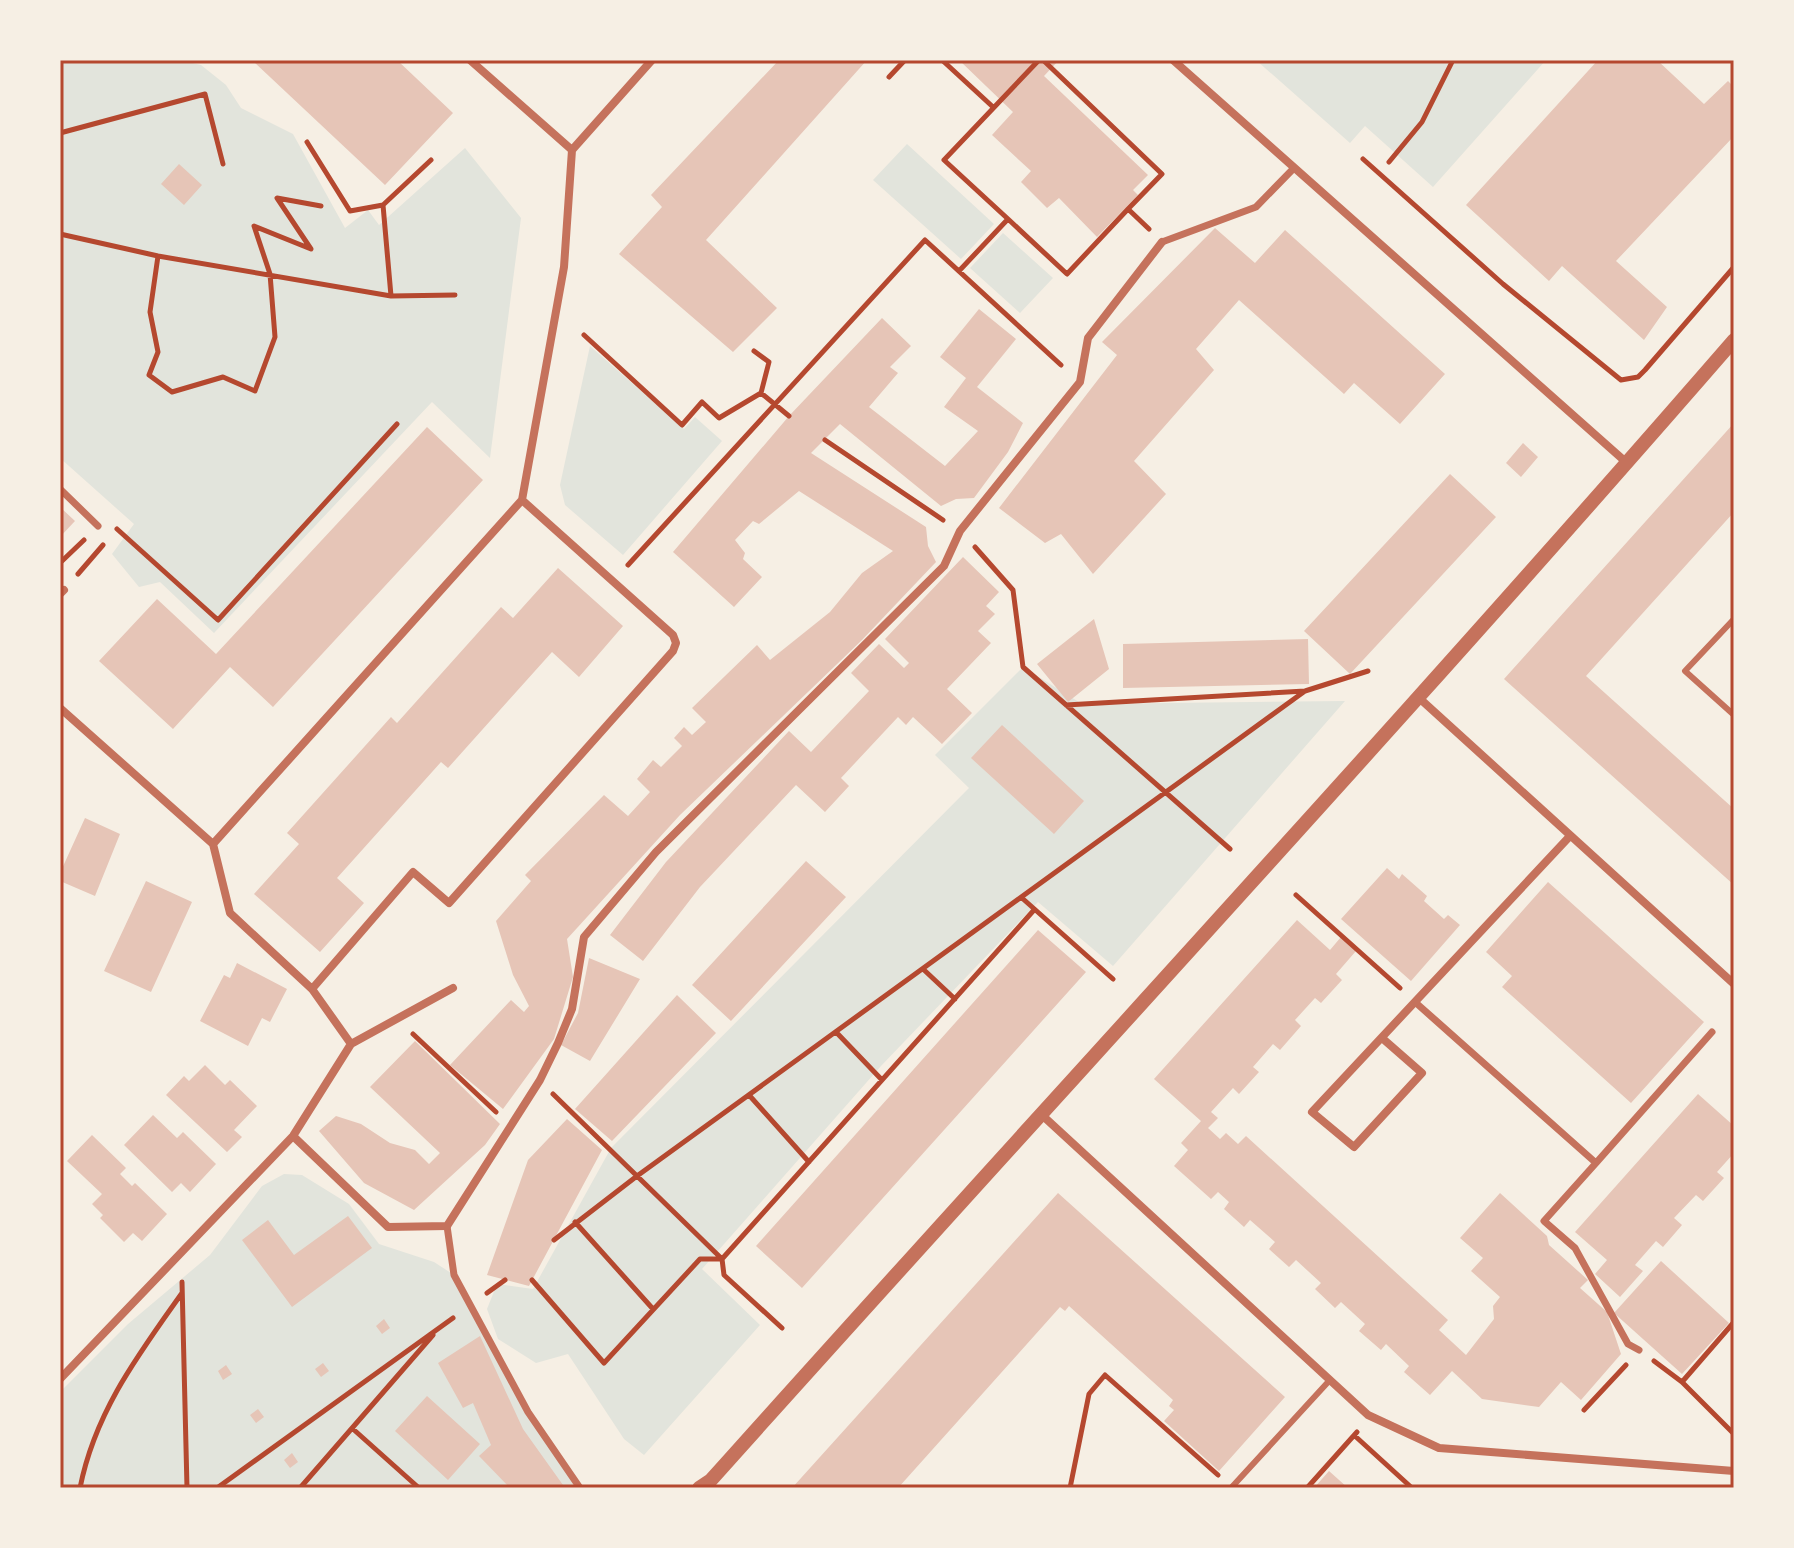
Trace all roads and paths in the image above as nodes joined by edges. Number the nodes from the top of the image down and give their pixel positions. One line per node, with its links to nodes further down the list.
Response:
1 (470, 60): 12 (street)
2 (652, 60): 12 (street)
3 (905, 60): 8 (path)
4 (942, 60): 9 (path)
5 (1041, 60): 9 (path); 20 (path)
6 (1173, 60): 17 (street)
7 (1453, 60): 15 (path)
8 (889, 77)
9 (993, 107): 21 (path)
10 (60, 133): 16 (path)
11 (307, 142): 18 (path)
12 (572, 150): 41 (street)
13 (1363, 159): 25 (path)
14 (431, 160): 18 (path)
15 (1389, 162)
16 (223, 164)
17 (1294, 168): 23 (street); 39 (street)
18 (383, 205): 29 (path)
19 (321, 206): 27 (path)
20 (1128, 209): 21 (path); 23 (path)
21 (1008, 219): 26 (path)
22 (60, 234): 24 (path)
23 (1162, 242): 33 (street)
24 (158, 256): 27 (path); 27 (path)
25 (1734, 267)
26 (959, 271): 33 (path); 35 (path)
27 (270, 274): 29 (path)
28 (455, 295): 29 (path)
29 (391, 296)
30 (584, 335): 34 (path)
31 (1734, 340): 39 (street)
32 (754, 351): 34 (path)
33 (1080, 382): 43 (street)
34 (761, 393): 35 (path)
35 (773, 404): 36 (path); 45 (path)
36 (789, 416)
37 (397, 424): 46 (path)
38 (825, 440): 43 (path)
39 (1627, 464): 50 (street)
40 (60, 489): 42 (street)
41 (522, 500): 45 (street); 56 (street)
42 (98, 526): 44 (path)
43 (960, 531): 51 (path); 73 (street)
44 (62, 561)
45 (613, 581): 65 (street)
46 (62, 592)
47 (1734, 619): 53 (lane)
48 (1368, 671): 49 (path)
49 (1305, 691): 51 (path); 54 (path)
50 (1418, 697): 55 (street); 76 (street)
51 (1065, 705): 54 (path)
52 (60, 708): 56 (street)
53 (1734, 715)
54 (1166, 792): 57 (path); 59 (path)
55 (1570, 836): 63 (street); 67 (street)
56 (213, 844): 65 (street)
57 (1230, 849)
58 (1296, 895): 67 (path)
59 (1022, 898): 60 (path); 61 (path)
60 (1034, 910): 62 (path); 66 (path)
61 (923, 969): 66 (path); 69 (path)
62 (1113, 979)
63 (1734, 984)
64 (453, 988): 68 (street)
65 (312, 989): 72 (street)
66 (955, 999): 74 (path)
67 (1415, 1002): 71 (street); 80 (street)
68 (397, 1020): 72 (street); 77 (path)
69 (836, 1032): 74 (path); 75 (path)
70 (1712, 1032): 80 (street)
71 (1382, 1038): 71 (street)
72 (351, 1044): 78 (street)
73 (540, 1080): 77 (street); 81 (path)
74 (882, 1080): 79 (path)
75 (749, 1095): 79 (path); 81 (path)
76 (1043, 1116): 96 (street); 104 (street)
77 (511, 1125): 83 (street)
78 (293, 1136): 83 (street); 85 (street)
79 (809, 1162): 86 (path)
80 (1596, 1163): 94 (street)
81 (637, 1176): 82 (path); 86 (path)
82 (575, 1222): 84 (path); 90 (path)
83 (447, 1226): 89 (street)
84 (554, 1240)
85 (182, 1249): 88 (path); 95 (street)
86 (722, 1259): 90 (path); 92 (path)
87 (532, 1280): 90 (path)
88 (182, 1292): 105 (path); 106 (path)
89 (473, 1304): 93 (path); 110 (street)
90 (653, 1309)
91 (1734, 1322): 97 (path)
92 (782, 1328)
93 (437, 1330): 100 (path); 107 (path)
94 (1639, 1350): 97 (path); 98 (path)
95 (60, 1379)
96 (1329, 1381): 99 (street); 112 (lane)
97 (1682, 1382): 101 (path)
98 (1584, 1410)
99 (1368, 1415): 102 (path); 103 (street)
100 (353, 1429): 108 (path); 109 (path)
101 (1734, 1434)
102 (1355, 1436): 113 (path); 114 (path)
103 (1734, 1471)
104 (706, 1485)
105 (80, 1488)
106 (187, 1488)
107 (217, 1488)
108 (300, 1488)
109 (419, 1488)
110 (580, 1488)
111 (1070, 1488): 112 (path)
112 (1231, 1488)
113 (1307, 1488)
114 (1412, 1488)

